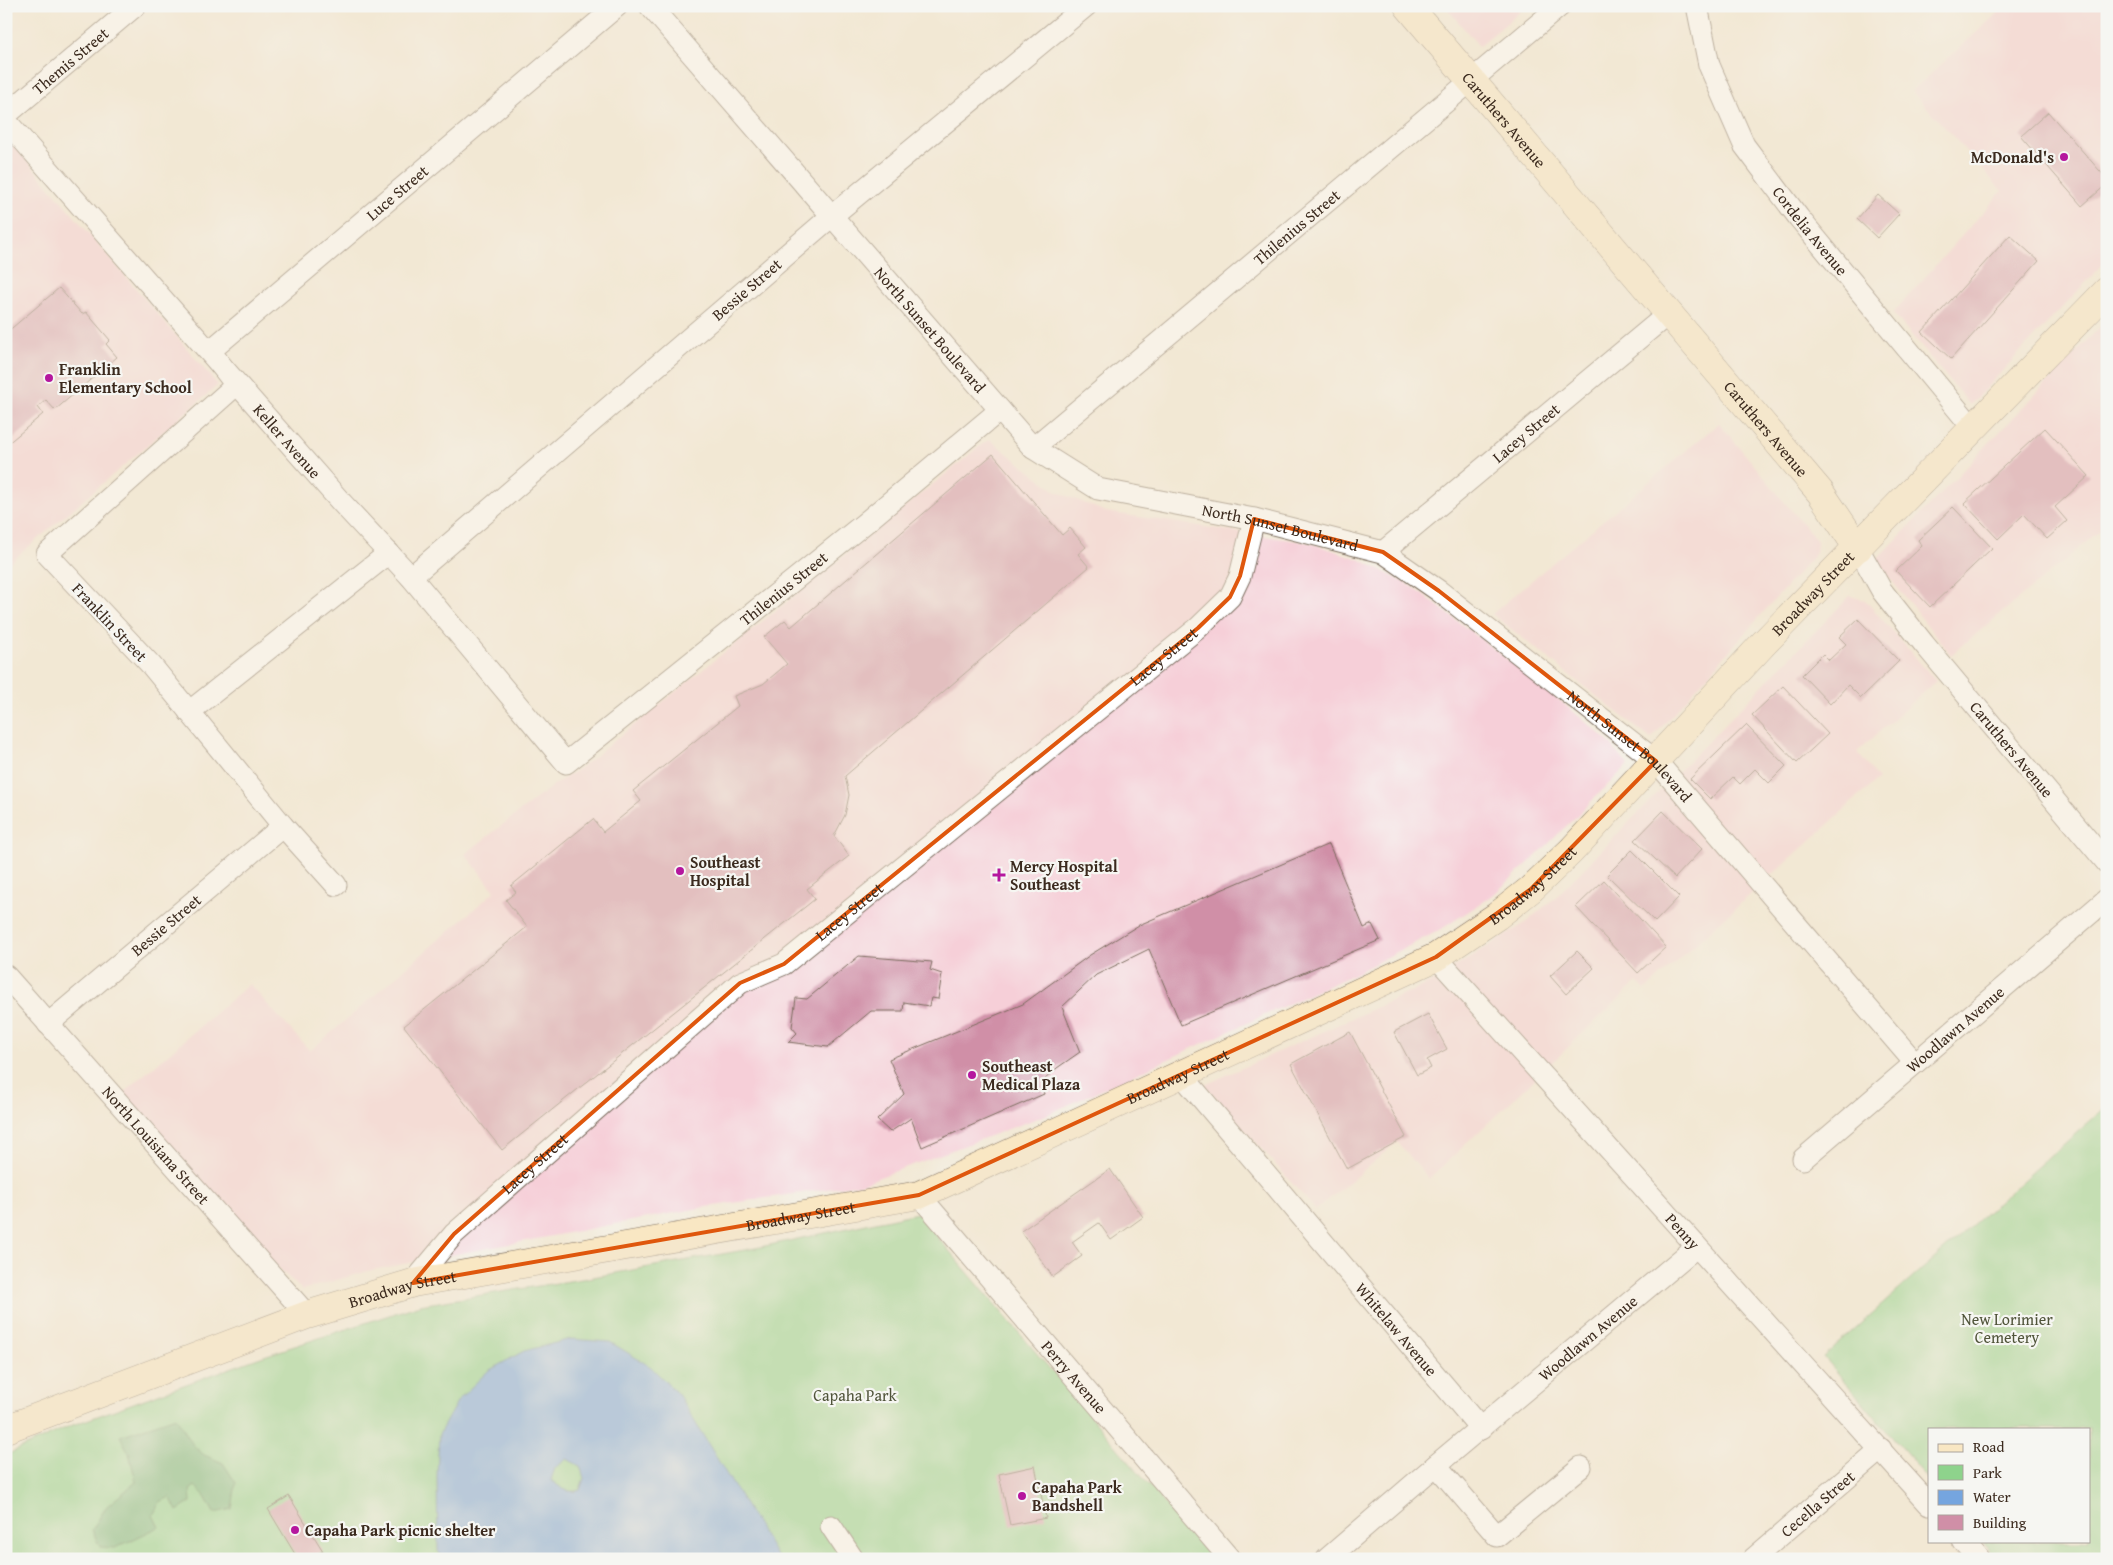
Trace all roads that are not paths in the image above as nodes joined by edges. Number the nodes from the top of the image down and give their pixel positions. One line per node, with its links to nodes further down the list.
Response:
1 (135, 6): 9 (street, Themis Street)
2 (617, 6): 14 (street, Luce Street)
3 (650, 6): 11 (street, North Sunset Boulevard)
4 (1086, 6): 11 (street, Bessie Street)
5 (1408, 6): 8 (main road, Caruthers Avenue)
6 (1560, 6): 8 (street, Thilenius Street)
7 (1698, 6): 16 (street, Cordelia Avenue)
8 (1471, 79): 13 (main road, Caruthers Avenue); 17 (street, Thilenius Street)
9 (6, 115)
10 (6, 121): 14 (street, Keller Avenue)
11 (834, 215): 15 (street, North Sunset Boulevard); 22 (street, Bessie Street)
12 (2107, 291): 16 (main road, Broadway Street)
13 (1668, 314): 19 (main road, Caruthers Avenue); 21 (street, Lacey Street)
14 (210, 351): 20 (street, Keller Avenue); 23 (street, Franklin Street)
15 (1000, 410): 17 (street, North Sunset Boulevard); 25 (street, Thilenius Street)
16 (1973, 428): 19 (main road, Broadway Street)
17 (1033, 448): 18 (street, North Sunset Boulevard)
18 (1254, 519): 21 (street, North Sunset Boulevard); 38 (street, Lacey Street)
19 (1858, 548): 24 (main road, Broadway Street); 27 (street, Caruthers Avenue)
20 (389, 552): 22 (street, Keller Avenue); 23 (street)
21 (1383, 552): 24 (street, North Sunset Boulevard)
22 (412, 577): 25 (street, Keller Avenue)
23 (190, 712): 26 (street, Franklin Street)
24 (1656, 761): 30 (main road, Broadway Street); 33 (street, North Sunset Boulevard)
25 (566, 763)
26 (283, 826): 28 (street, Franklin Street); 32 (street, Bessie Street)
27 (2107, 863)
28 (336, 885)
29 (2107, 899): 33 (street, Woodlawn Avenue)
30 (1436, 957): 34 (main road, Broadway Street); 37 (street, Penny)
31 (6, 976): 32 (street, North Louisiana Street)
32 (48, 1024): 39 (street, North Louisiana Street)
33 (1915, 1062): 35 (street, Woodlawn Avenue)
34 (1181, 1074): 36 (main road, Broadway Street); 41 (street, Whitelaw Avenue)
35 (1803, 1158)
36 (919, 1195): 38 (main road, Broadway Street); 49 (street, Perry Avenue)
37 (1696, 1247): 41 (street, Woodlawn Avenue); 42 (street, Penny)
38 (413, 1283): 39 (main road, Broadway Street)
39 (307, 1315): 40 (main road, Broadway Street)
40 (6, 1428)
41 (1482, 1428): 43 (street)
42 (1881, 1449): 45 (street, Penny); 51 (street, Cecella Street)
43 (1436, 1465): 44 (street); 50 (street)
44 (1581, 1467)
45 (1928, 1503)
46 (831, 1526): 48 (street)
47 (1963, 1542): 52 (street)
48 (853, 1559)
49 (1230, 1559)
50 (1327, 1559)
51 (1753, 1559)
52 (1978, 1559)

